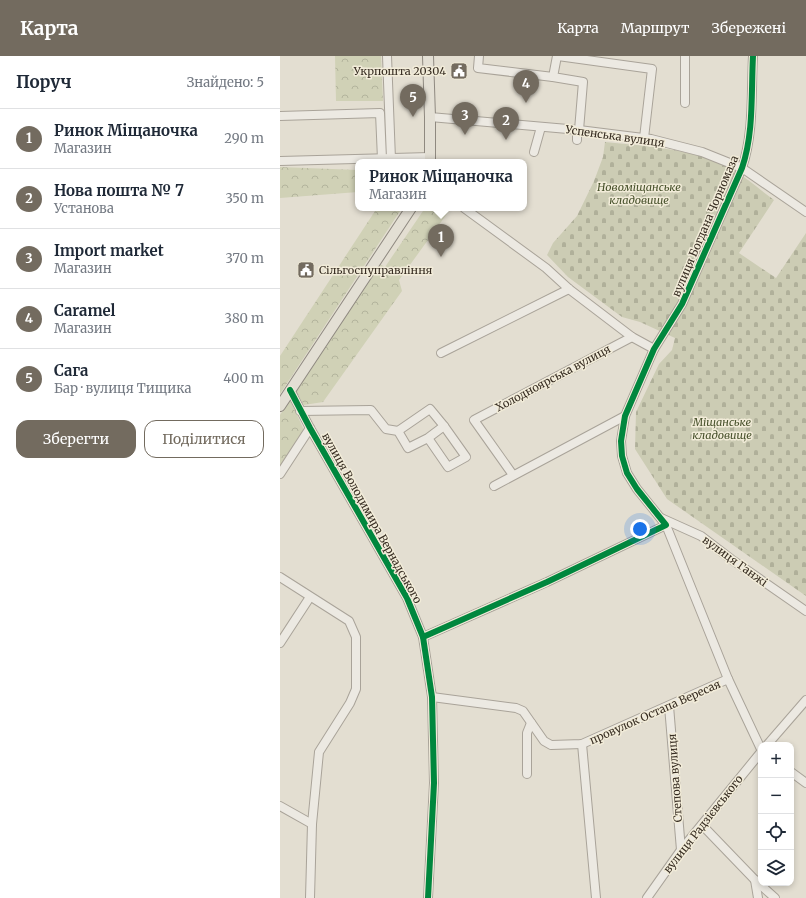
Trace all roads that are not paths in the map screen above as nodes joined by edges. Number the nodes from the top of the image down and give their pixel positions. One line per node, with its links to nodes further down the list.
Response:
1 (387, 56): 17 (street)
2 (428, 56): 10 (main road)
3 (479, 56): 7 (street)
4 (557, 56): 7 (street); 13 (street)
5 (685, 56): 8 (street)
6 (753, 56): 21 (street, вулиця Богдана Чорномаза)
7 (553, 77): 12 (street)
8 (685, 104)
9 (280, 116): 16 (street)
10 (430, 117): 11 (street, Успенська вулиця); 18 (main road)
11 (541, 127): 12 (street, Успенська вулиця); 15 (street)
12 (578, 130): 13 (street, Успенська вулиця); 14 (street)
13 (644, 138): 21 (street, Успенська вулиця)
14 (577, 140)
15 (534, 152)
16 (382, 159): 17 (street)
17 (391, 159)
18 (430, 159)
19 (355, 160): 20 (street)
20 (280, 161)
21 (742, 168): 24 (street, Успенська вулиця); 27 (street, вулиця Богдана Чорномаза)
22 (409, 211): 29 (main road)
23 (468, 211): 25 (street)
24 (806, 212)
25 (568, 289): 26 (street); 28 (street)
26 (632, 337): 27 (street); 38 (street, Холодноярська вулиця)
27 (654, 349): 32 (street, вулиця Богдана Чорномаза)
28 (441, 353)
29 (290, 390): 30 (main road); 31 (street, вулиця Володимира Вернадського)
30 (280, 406)
31 (300, 411): 34 (street, вулиця Володимира Вернадського); 35 (street)
32 (624, 416): 38 (street); 40 (street, вулиця Богдана Чорномаза)
33 (444, 426): 35 (street); 36 (street); 36 (street)
34 (310, 428): 37 (street); 44 (street, вулиця Володимира Вернадського)
35 (398, 431): 36 (street)
36 (428, 438)
37 (280, 474)
38 (513, 475): 39 (street)
39 (494, 486)
40 (663, 521): 43 (street, вулиця Ганжі); 44 (street); 46 (street)
41 (280, 577): 42 (street)
42 (310, 597): 45 (street); 59 (street)
43 (806, 611)
44 (423, 637): 47 (street, вулиця Володимира Вернадського)
45 (280, 643)
46 (728, 680): 49 (street, провулок Остапа Вересая); 52 (street)
47 (432, 697): 50 (street, провулок Остапа Вересая); 64 (street, вулиця Володимира Вернадського)
48 (806, 700): 51 (street)
49 (669, 706): 53 (street, провулок Остапа Вересая); 61 (street, Степова вулиця)
50 (531, 723): 53 (street, провулок Остапа Вересая); 55 (street)
51 (770, 742)
52 (758, 743)
53 (582, 744): 65 (street)
54 (758, 756): 60 (street, вулиця Радзієвського)
55 (527, 774)
56 (794, 774): 57 (street)
57 (806, 783)
58 (280, 806): 59 (street)
59 (312, 824): 63 (street)
60 (702, 825): 61 (street, вулиця Радзієвського); 62 (street)
61 (680, 850): 66 (street, вулиця Радзієвського)
62 (755, 880): 67 (street); 68 (street)
63 (310, 898)
64 (428, 898)
65 (596, 898)
66 (647, 898)
67 (758, 898)
68 (775, 898)

